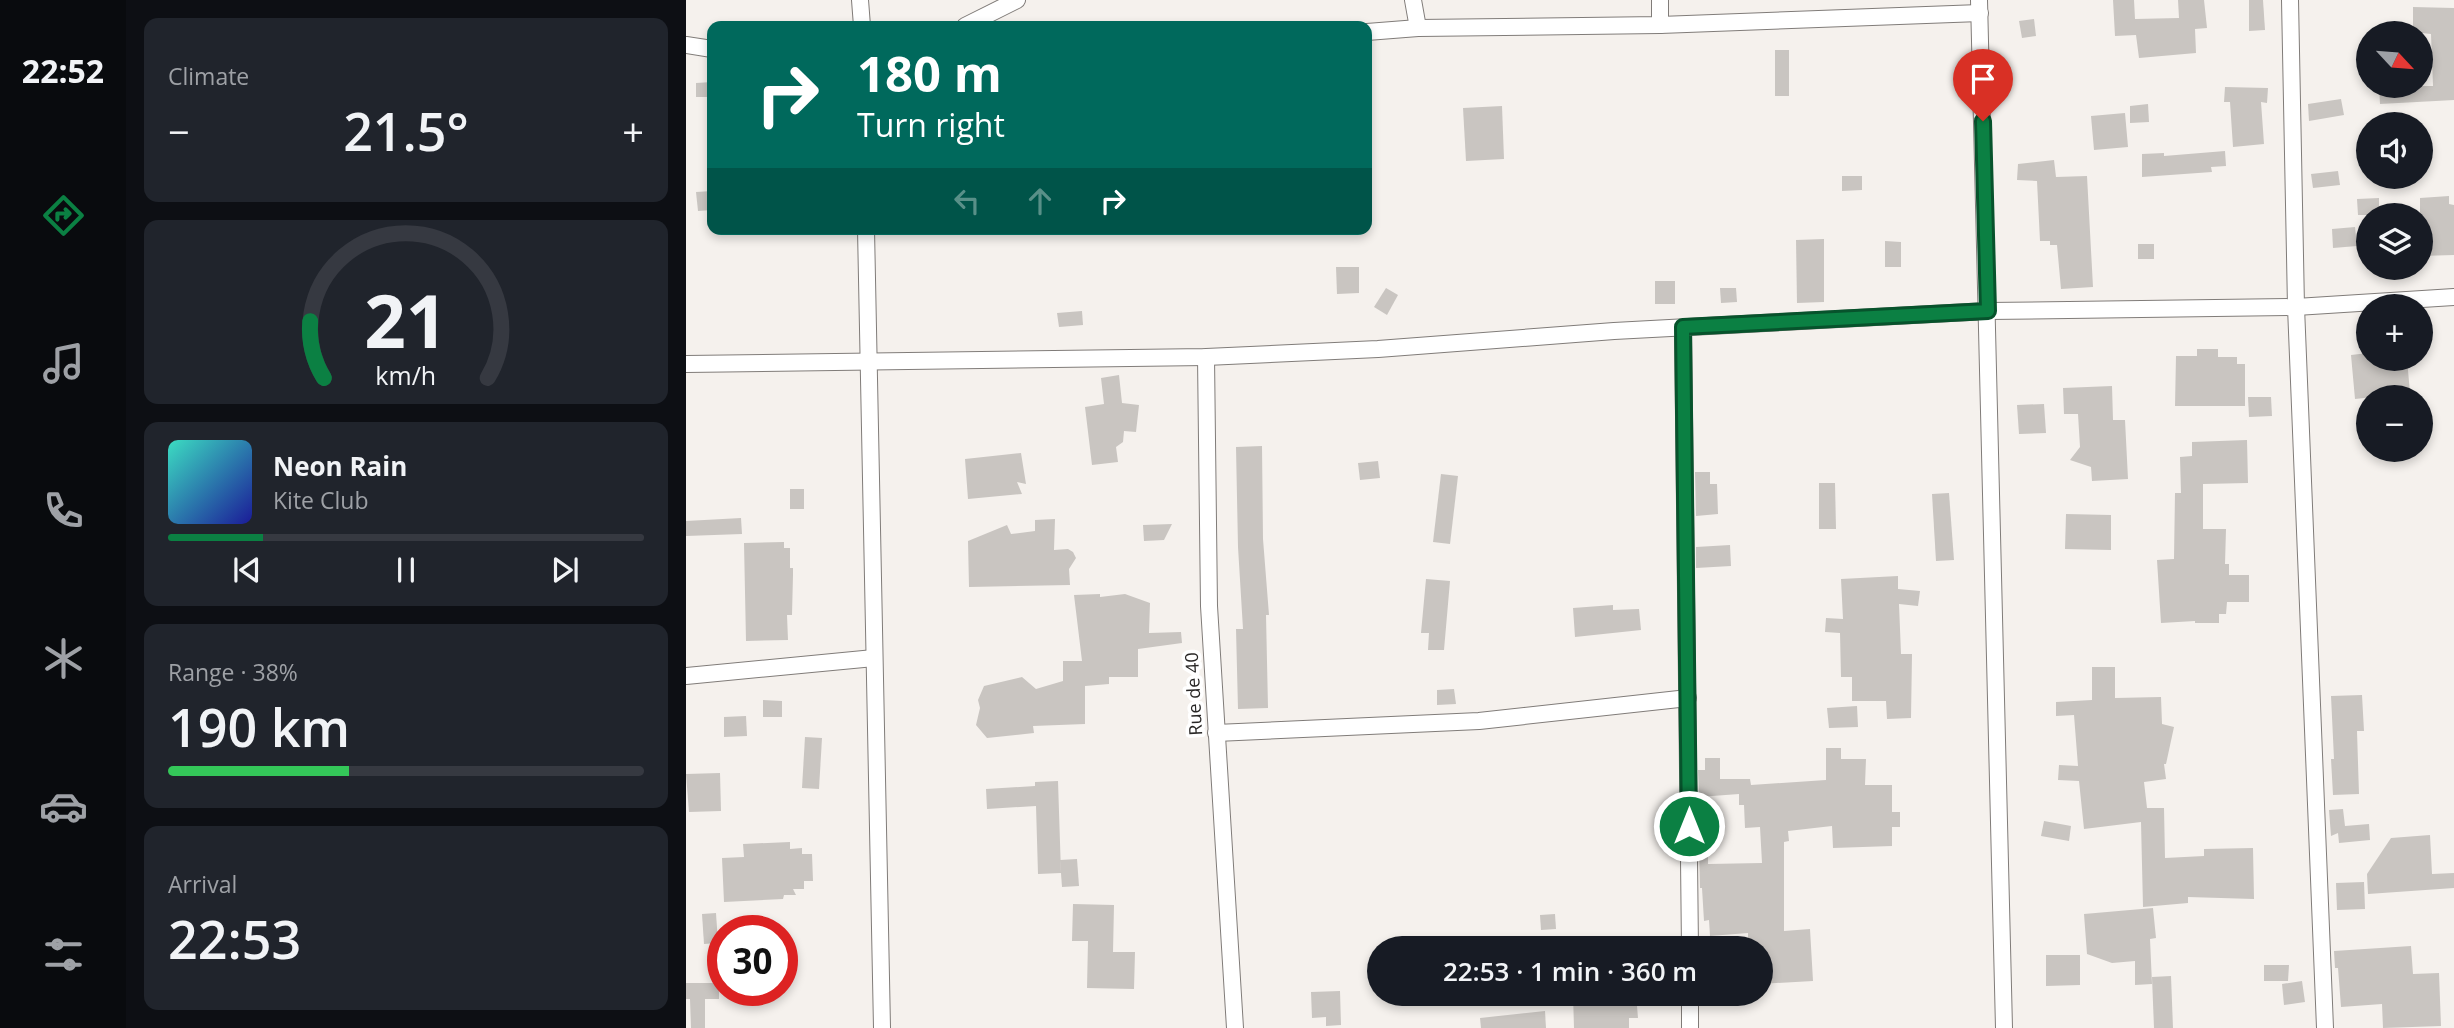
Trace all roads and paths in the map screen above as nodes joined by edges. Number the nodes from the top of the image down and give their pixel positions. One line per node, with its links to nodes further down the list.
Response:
1 (860, 0): 7 (street)
2 (1017, 0): 8 (street)
3 (1413, 0): 10 (street)
4 (1660, 0): 9 (street)
5 (2290, 0): 16 (street)
6 (1980, 7): 9 (street); 17 (street)
7 (862, 21)
8 (975, 21)
9 (1660, 24): 10 (street)
10 (1418, 28): 11 (street)
11 (1372, 32)
12 (686, 45): 13 (street)
13 (707, 48)
14 (866, 235): 20 (street)
15 (2454, 297): 16 (street)
16 (2296, 307): 17 (street); 32 (street)
17 (1988, 311): 18 (street); 31 (street)
18 (1683, 327): 19 (street); 24 (street)
19 (1206, 357): 20 (street); 25 (street, Rue de 40)
20 (868, 361): 21 (street); 22 (street)
21 (686, 364)
22 (874, 658): 23 (street); 28 (street)
23 (686, 676)
24 (1688, 698): 25 (street); 26 (street)
25 (1216, 733): 29 (street, Rue de 40)
26 (1690, 936)
27 (1690, 1006): 30 (street)
28 (882, 1028)
29 (1235, 1028)
30 (1690, 1028)
31 (2004, 1028)
32 (2325, 1028)

